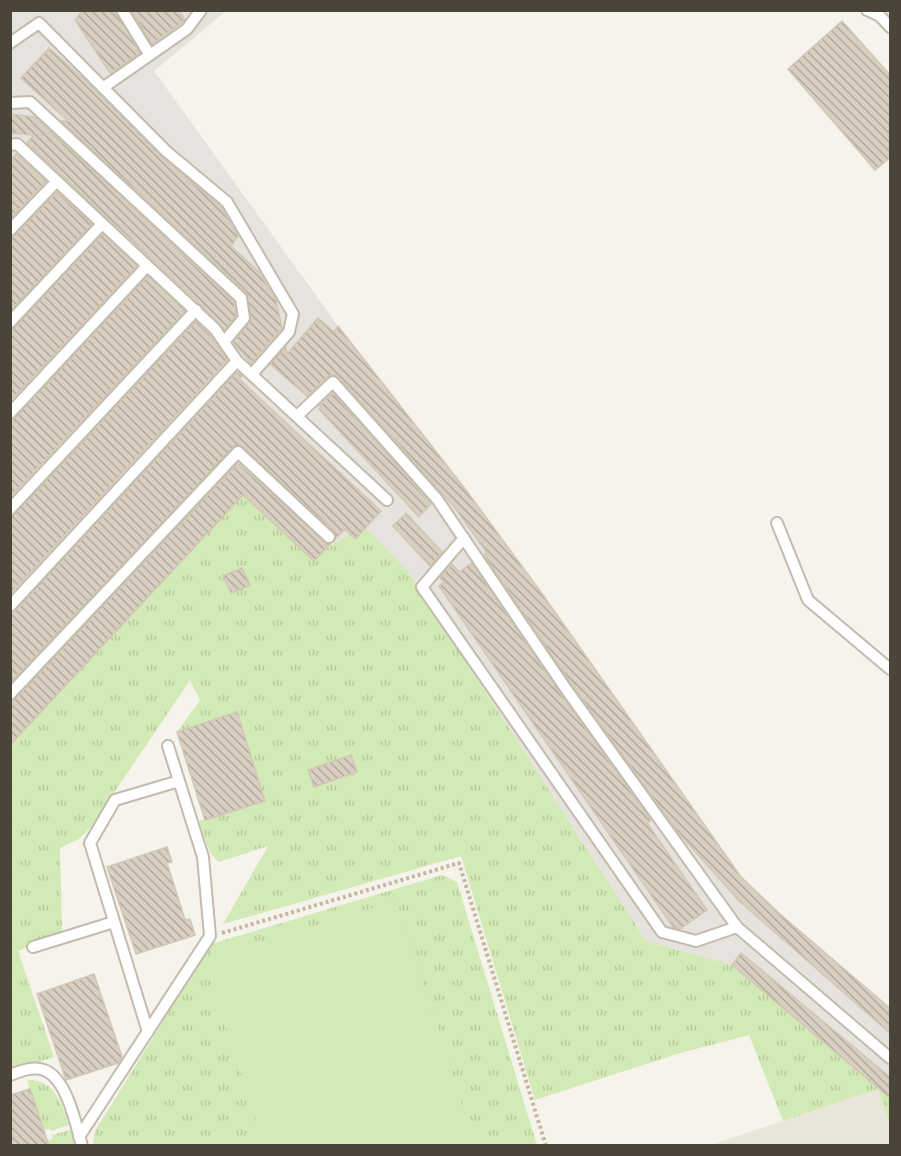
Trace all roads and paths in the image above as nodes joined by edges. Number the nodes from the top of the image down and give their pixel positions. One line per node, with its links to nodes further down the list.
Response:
1 (122, 10): 9 (lane)
2 (188, 10): 6 (lane)
3 (201, 10): 6 (lane)
4 (867, 10): 5 (lane)
5 (880, 13): 7 (lane)
6 (194, 21): 9 (lane)
7 (891, 27)
8 (10, 43): 10 (lane)
9 (150, 55): 10 (lane)
10 (104, 87): 21 (lane)
11 (10, 103): 19 (lane)
12 (10, 145): 13 (lane)
13 (57, 181): 14 (lane); 15 (lane)
14 (102, 224): 16 (lane); 18 (lane)
15 (10, 230)
16 (147, 266): 17 (lane); 22 (lane)
17 (196, 310): 19 (lane); 25 (lane)
18 (10, 322)
19 (224, 342): 20 (lane)
20 (237, 361): 21 (lane); 29 (lane)
21 (252, 374): 23 (lane)
22 (10, 413)
23 (297, 416): 24 (lane); 28 (lane)
24 (387, 500)
25 (10, 508)
26 (777, 523): 30 (lane)
27 (329, 537): 31 (lane)
28 (464, 538): 35 (lane); 35 (lane)
29 (10, 606)
30 (891, 669)
31 (10, 694)
32 (168, 746): 33 (lane)
33 (179, 781): 34 (lane); 36 (lane)
34 (114, 922): 37 (lane); 38 (lane)
35 (737, 927): 39 (lane)
36 (210, 936): 38 (lane); 42 (path)
37 (33, 947)
38 (148, 1032): 41 (lane)
39 (891, 1058)
40 (10, 1075): 41 (lane)
41 (81, 1141)
42 (546, 1146)

